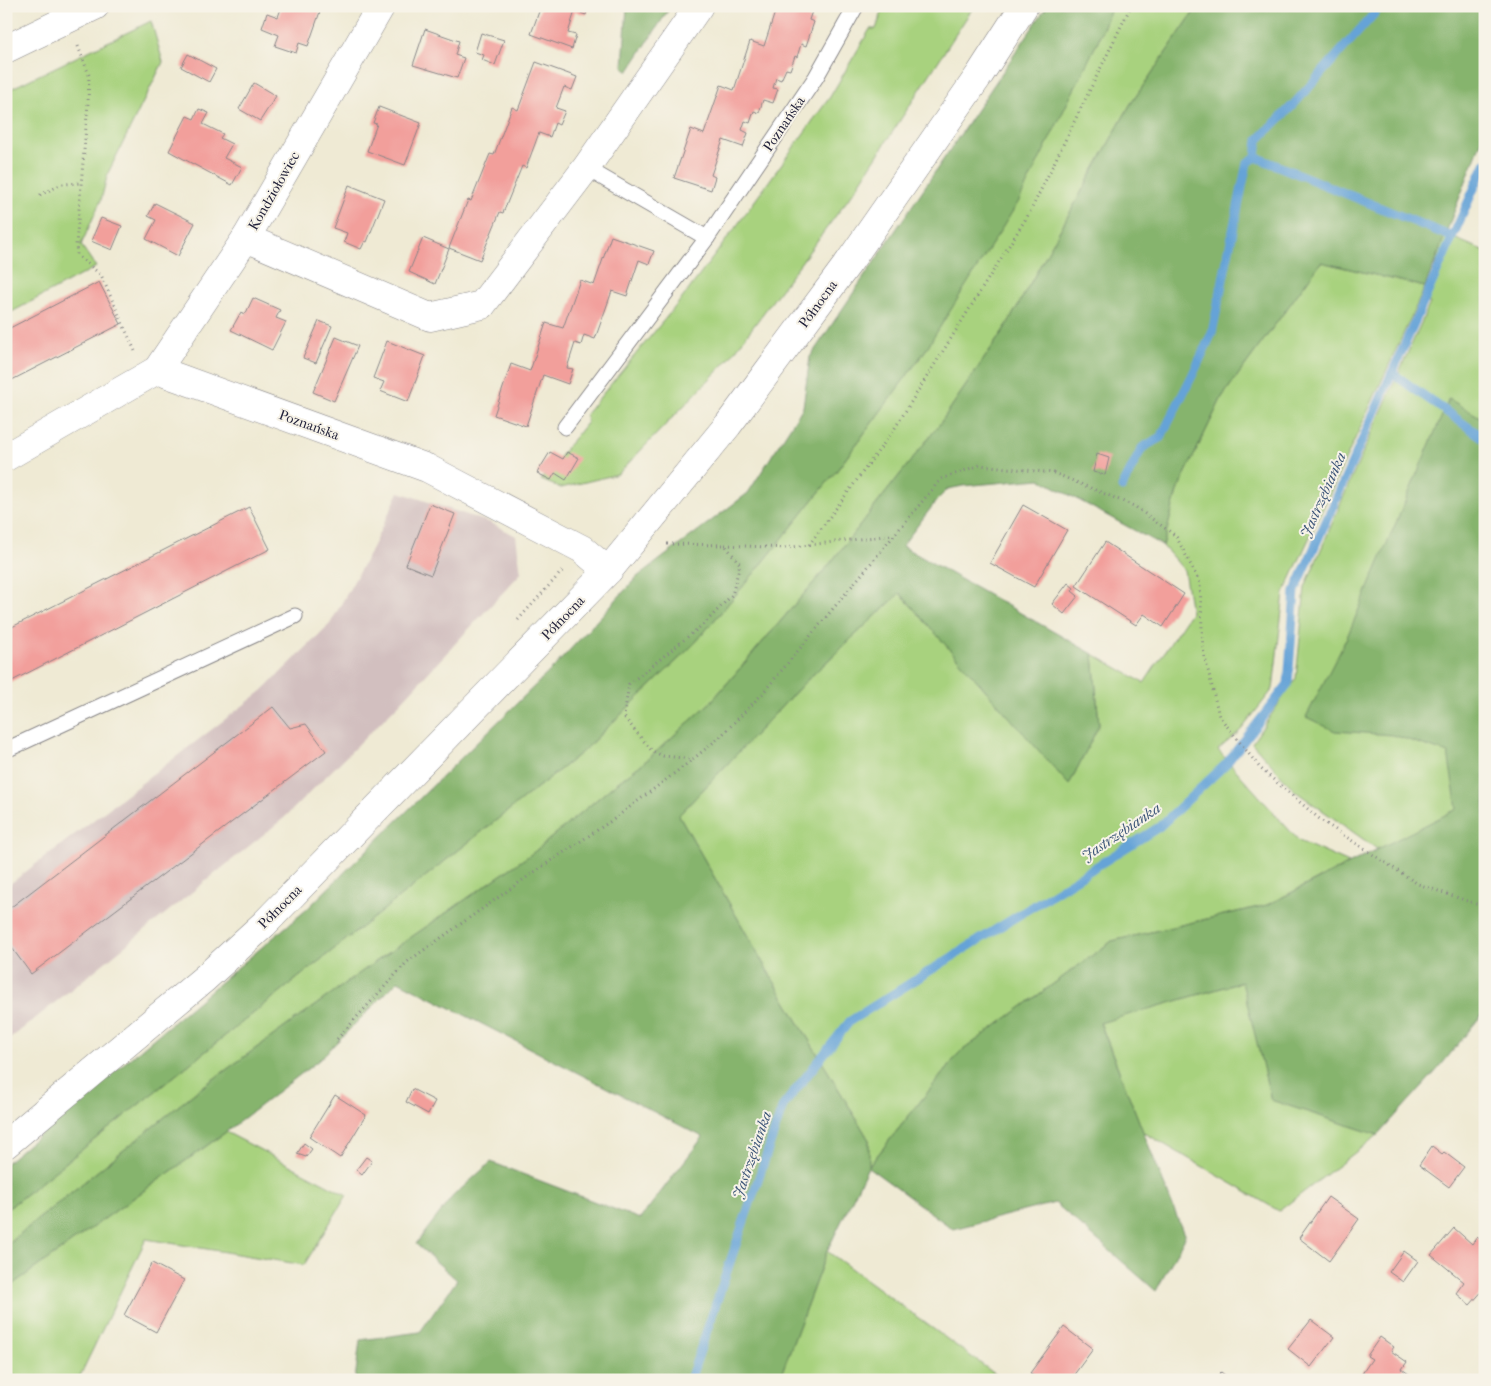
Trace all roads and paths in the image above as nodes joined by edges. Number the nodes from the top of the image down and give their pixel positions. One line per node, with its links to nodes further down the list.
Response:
1 (95, 6): 7 (street)
2 (381, 6): 12 (street, Kondziołowiec)
3 (699, 6): 9 (street)
4 (856, 6): 13 (lane, Poznańska)
5 (1024, 6): 18 (street, Północna)
6 (1131, 6): 20 (path)
7 (6, 50)
8 (89, 75): 10 (path)
9 (586, 168): 12 (street); 13 (lane)
10 (81, 183): 11 (path); 14 (path)
11 (40, 195)
12 (246, 238): 14 (street, Kondziołowiec)
13 (707, 238): 15 (lane, Poznańska)
14 (152, 373): 16 (street); 21 (street, Poznańska)
15 (565, 427)
16 (6, 456)
17 (893, 535): 20 (path); 24 (path); 25 (path)
18 (631, 543): 19 (path); 21 (street, Północna)
19 (725, 545): 20 (path); 24 (path)
20 (809, 545)
21 (608, 571): 27 (street, Północna)
22 (295, 616): 23 (lane)
23 (6, 750)
24 (692, 759): 26 (path)
25 (1485, 907)
26 (337, 1039)
27 (6, 1144)

